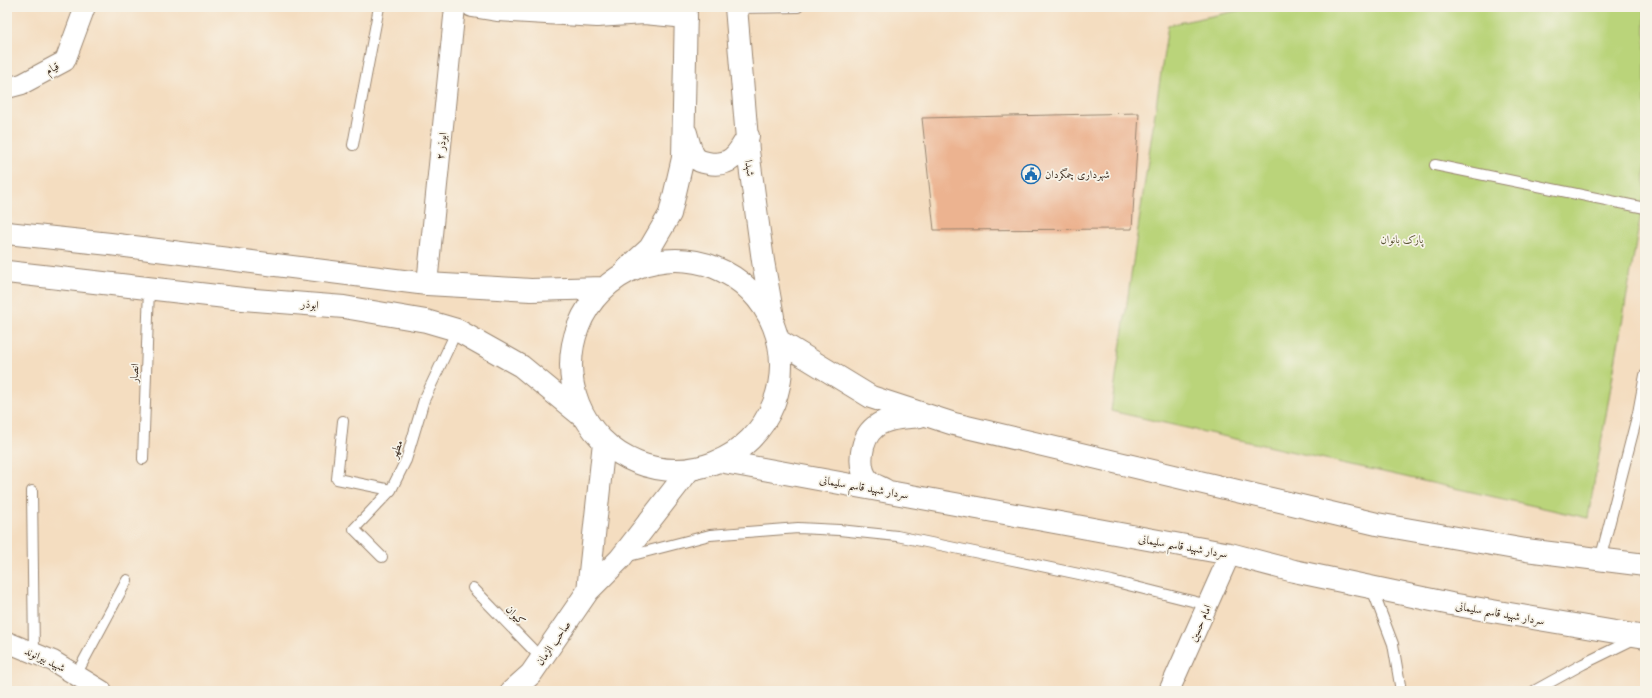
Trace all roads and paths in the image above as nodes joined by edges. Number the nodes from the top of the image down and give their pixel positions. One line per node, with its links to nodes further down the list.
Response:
1 (85, 7): 8 (street, قیام)
2 (379, 7): 11 (lane)
3 (455, 7): 17 (street, ابوذر ۲)
4 (472, 7): 7 (street)
5 (736, 7): 6 (lane); 10 (main road, شهدا)
6 (798, 7)
7 (686, 12): 9 (main road)
8 (7, 88)
9 (684, 126): 10 (main road); 18 (main road)
10 (748, 136): 22 (main road, شهدا)
11 (352, 145)
12 (1435, 165): 13 (lane)
13 (1645, 208)
14 (7, 233): 16 (main road)
15 (7, 272): 19 (main road, ابوذر)
16 (349, 275): 17 (main road); 20 (main road)
17 (427, 284): 18 (main road)
18 (610, 284): 22 (main road); 25 (main road)
19 (149, 288): 20 (main road, ابوذر); 28 (lane, انصار)
20 (344, 307): 21 (main road, ابوذر)
21 (457, 330): 25 (main road, ابوذر); 31 (lane, مطهر)
22 (777, 334): 24 (main road); 29 (main road, شهدا)
23 (1645, 375): 37 (lane)
24 (927, 415): 33 (main road); 37 (main road)
25 (584, 418): 27 (main road)
26 (343, 421): 31 (lane)
27 (604, 442): 30 (main road); 42 (main road)
28 (143, 459)
29 (719, 461): 30 (main road); 33 (main road, سردار شهید قاسم سلیمانی)
30 (689, 470): 36 (main road, صاحب الزمان)
31 (391, 490): 35 (lane, مطهر)
32 (32, 491): 46 (lane)
33 (886, 491): 34 (main road, سردار شهید قاسم سلیمانی)
34 (1230, 554): 41 (main road, سردار شهید قاسم سلیمانی); 43 (street, امام حسین)
35 (382, 557)
36 (620, 559): 42 (main road, صاحب الزمان); 43 (lane)
37 (1600, 560): 38 (main road)
38 (1645, 565)
39 (128, 580): 48 (lane)
40 (473, 588): 47 (lane, کیوان)
41 (1372, 589): 44 (main road, سردار شهید قاسم سلیمانی); 52 (lane)
42 (588, 591): 47 (main road, صاحب الزمان)
43 (1208, 605): 51 (street, امام حسین)
44 (1642, 637): 53 (lane)
45 (7, 642): 46 (street, شهید بیرانوند)
46 (34, 653): 48 (street, شهید بیرانوند)
47 (542, 659): 50 (main road, صاحب الزمان)
48 (76, 675): 49 (street, شهید بیرانوند)
49 (102, 691)
50 (512, 691)
51 (1169, 691)
52 (1401, 691)
53 (1534, 691)

